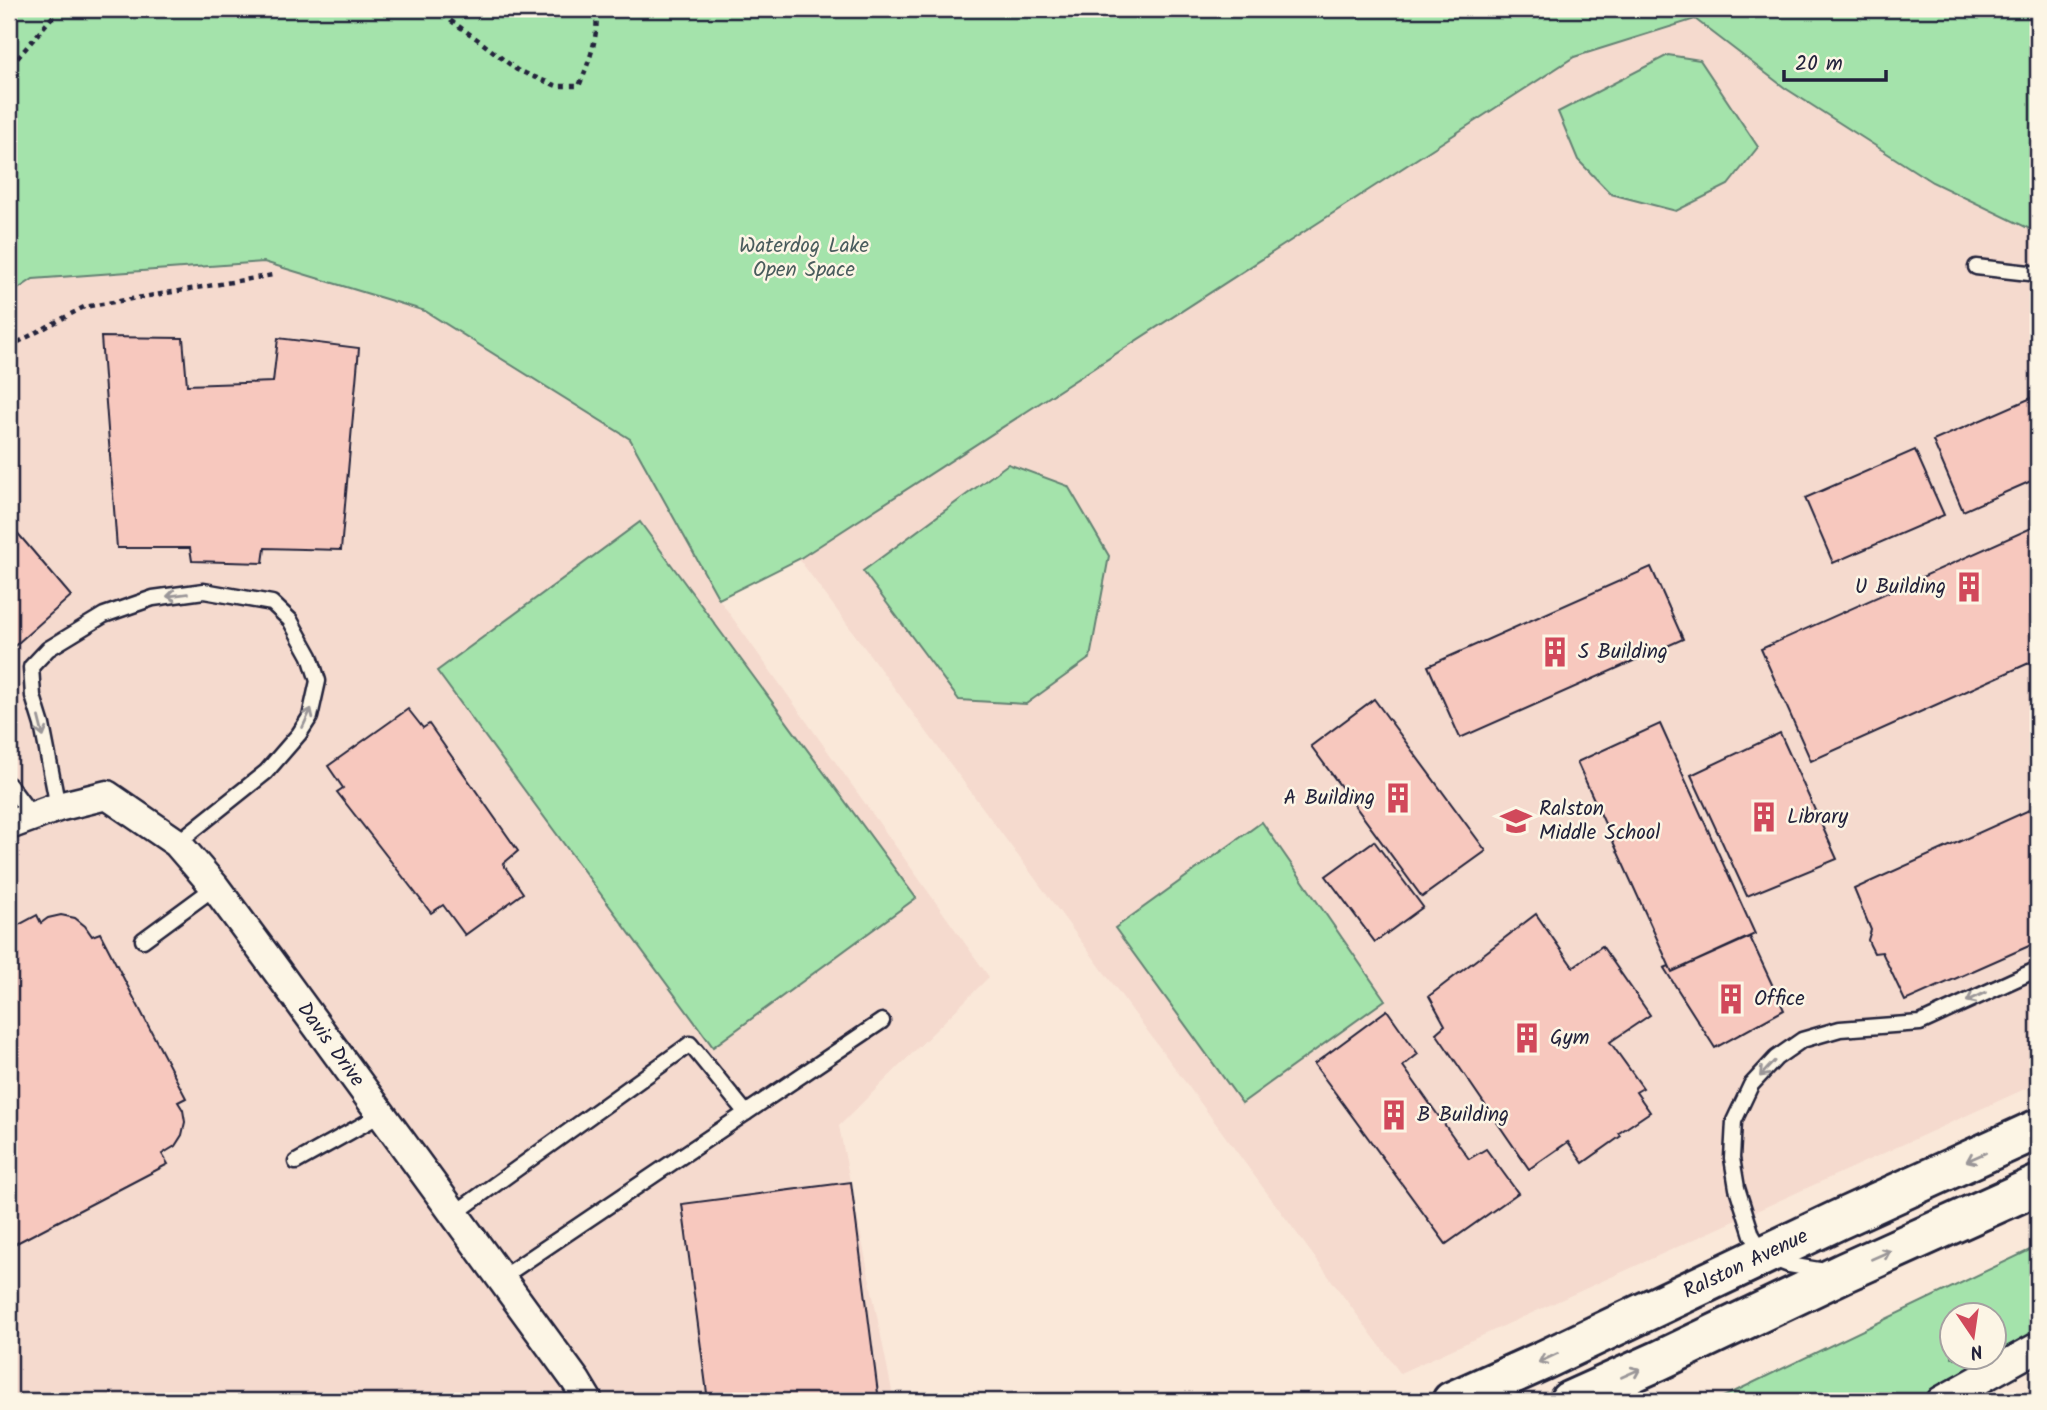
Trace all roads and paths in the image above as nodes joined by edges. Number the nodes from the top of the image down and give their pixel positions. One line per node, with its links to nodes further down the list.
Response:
1 (59, 9): 4 (path)
2 (434, 9): 3 (path)
3 (595, 9)
4 (9, 63)
5 (1976, 267): 6 (lane)
6 (2038, 274)
7 (273, 275): 8 (path)
8 (9, 347)
9 (9, 785): 11 (lane)
10 (58, 807): 11 (street, Davis Drive); 12 (street, Davis Drive); 12 (lane, one-way to 10)
11 (20, 820)
12 (177, 843): 13 (street, Davis Drive)
13 (215, 887): 14 (lane); 18 (street, Davis Drive)
14 (143, 940)
15 (2038, 969): 23 (lane, one-way to 23)
16 (882, 1021): 17 (lane)
17 (746, 1113): 22 (lane); 25 (lane)
18 (382, 1114): 20 (lane); 22 (street, Davis Drive)
19 (2038, 1129): 23 (main road, Ralston Avenue, one-way to 23)
20 (296, 1162)
21 (2038, 1185): 24 (main road, one-way to 21)
22 (454, 1214): 25 (street, Davis Drive)
23 (1765, 1256): 24 (lane); 28 (main road, Ralston Avenue, one-way to 28)
24 (1845, 1272): 29 (main road, one-way to 24)
25 (501, 1278): 27 (street, Davis Drive)
26 (2038, 1347): 30 (street)
27 (588, 1401)
28 (1452, 1401)
29 (1569, 1401)
30 (1941, 1401)

